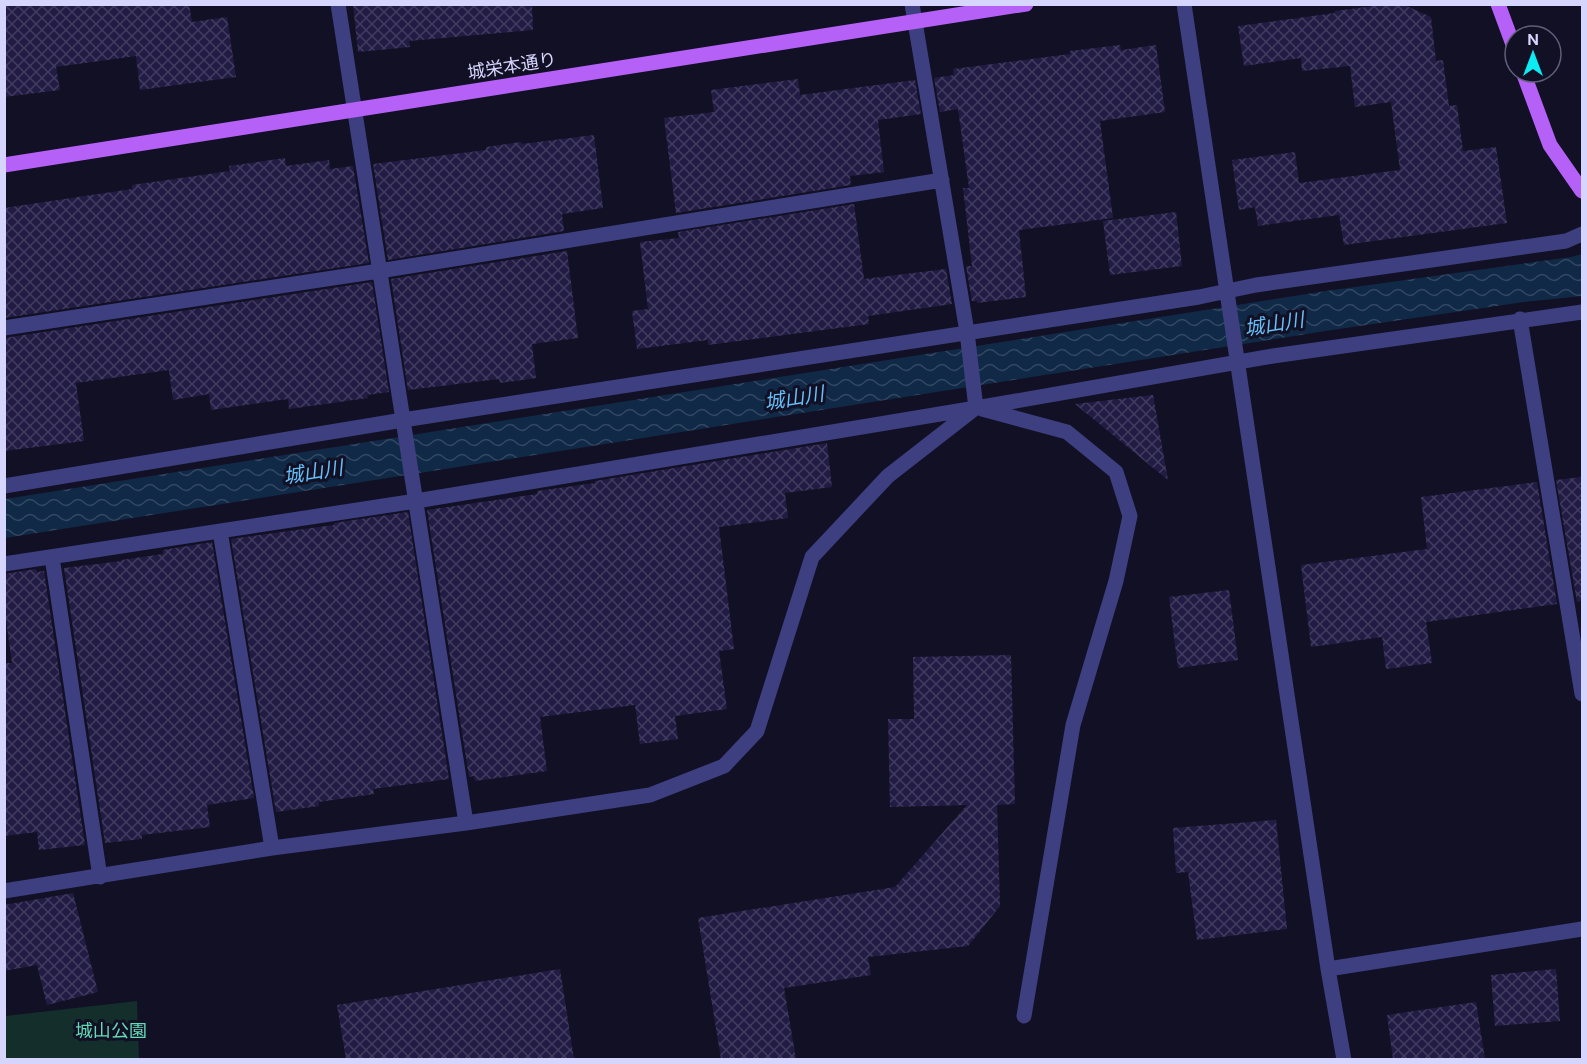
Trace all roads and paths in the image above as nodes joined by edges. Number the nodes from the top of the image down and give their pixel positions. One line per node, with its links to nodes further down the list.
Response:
1 (338, 4): 9 (street)
2 (912, 4): 6 (street)
3 (1026, 4): 6 (main road, 城栄本通り)
4 (1184, 4): 15 (street)
5 (1498, 4): 7 (main road)
6 (915, 22): 9 (main road, 城栄本通り); 11 (street)
7 (1505, 24)
8 (1527, 84): 12 (main road)
9 (355, 110): 10 (main road, 城栄本通り); 14 (street)
10 (4, 165)
11 (942, 180): 14 (street); 19 (street)
12 (1582, 191)
13 (1582, 234): 15 (street)
14 (379, 271): 18 (street); 22 (street)
15 (1227, 291): 19 (street); 20 (street)
16 (1582, 312): 17 (street)
17 (1520, 319): 20 (street); 28 (street)
18 (4, 328)
19 (967, 332): 21 (street); 22 (street)
20 (1237, 362): 21 (street); 34 (street)
21 (976, 408): 24 (street); 29 (street); 35 (street)
22 (403, 422): 23 (street); 24 (street)
23 (4, 486)
24 (416, 499): 25 (street); 29 (street)
25 (220, 531): 26 (street); 30 (street)
26 (52, 557): 27 (street); 31 (street)
27 (4, 564)
28 (1582, 694)
29 (466, 823): 30 (street)
30 (272, 848): 31 (street)
31 (100, 877): 32 (street)
32 (4, 891)
33 (1582, 929): 34 (street)
34 (1328, 969): 36 (street)
35 (1024, 1016)
36 (1344, 1059)

